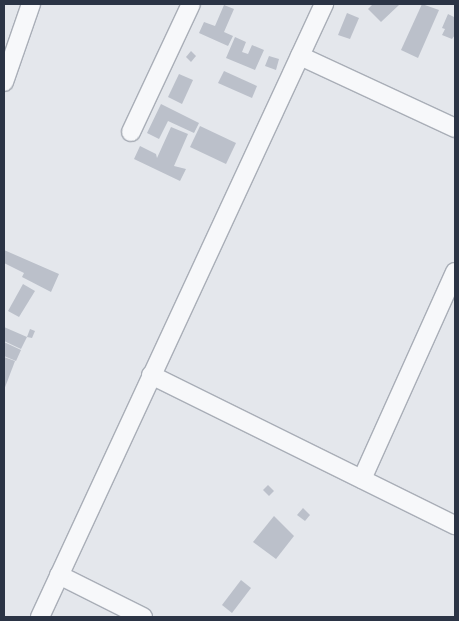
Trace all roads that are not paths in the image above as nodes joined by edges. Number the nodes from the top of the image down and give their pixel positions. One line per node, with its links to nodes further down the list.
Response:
1 (31, 4): 5 (street)
2 (192, 4): 7 (street)
3 (324, 4): 4 (street)
4 (300, 56): 6 (street); 9 (street)
5 (4, 82)
6 (455, 128)
7 (131, 132)
8 (455, 272): 10 (street)
9 (151, 375): 10 (street); 12 (street)
10 (362, 480): 11 (street)
11 (455, 526)
12 (59, 575): 13 (street); 14 (street)
13 (40, 617)
14 (143, 617)

